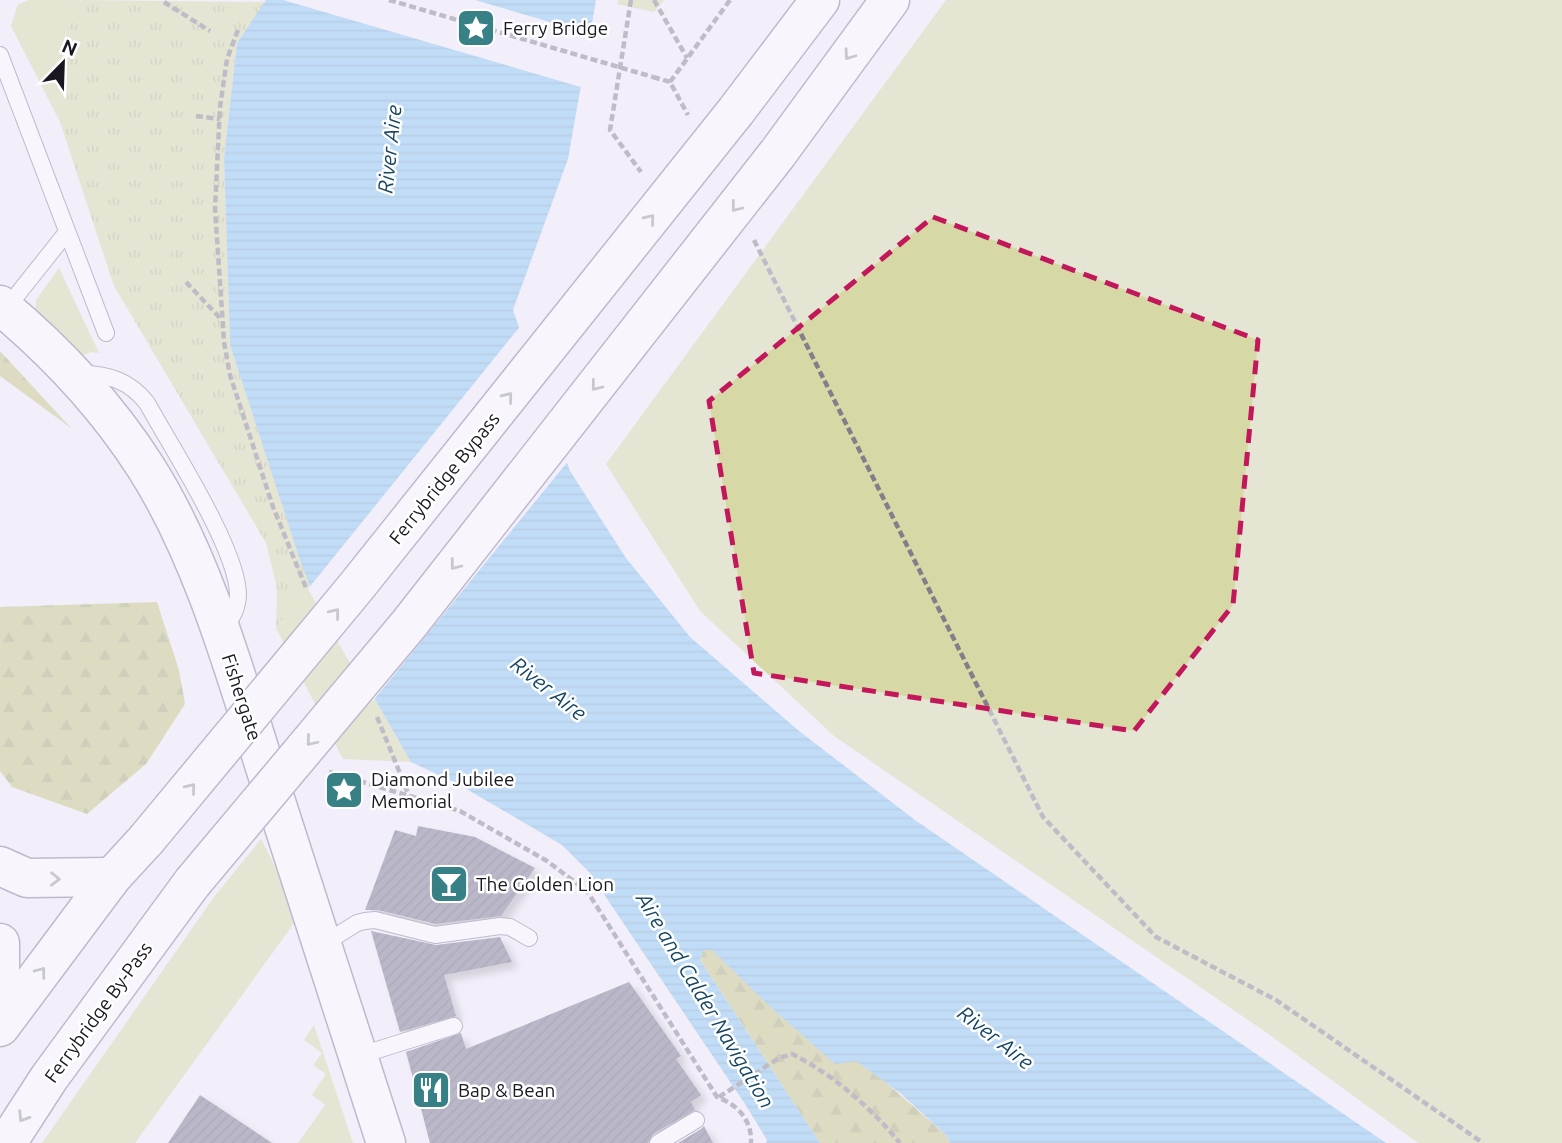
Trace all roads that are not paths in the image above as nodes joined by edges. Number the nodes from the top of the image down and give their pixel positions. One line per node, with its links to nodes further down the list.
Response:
1 (820, 0): 8 (main road, Ferrybridge Bypass, one-way to 1, bridge)
2 (890, 0): 17 (main road, Ferrybridge By-Pass, one-way to 17, bridge)
3 (0, 55): 4 (lane)
4 (67, 232): 5 (lane); 6 (lane)
5 (3, 307): 11 (main road, Fishergate)
6 (106, 333)
7 (0, 866): 8 (main road, one-way to 8)
8 (112, 877): 14 (main road, one-way to 8)
9 (529, 938): 11 (lane)
10 (0, 943): 12 (main road)
11 (322, 945): 15 (main road, Fishergate)
12 (0, 985)
13 (454, 1026): 15 (lane)
14 (0, 1027)
15 (358, 1056): 18 (main road, Fishergate)
16 (696, 1120): 19 (lane)
17 (7, 1143)
18 (386, 1143)
19 (658, 1143)

